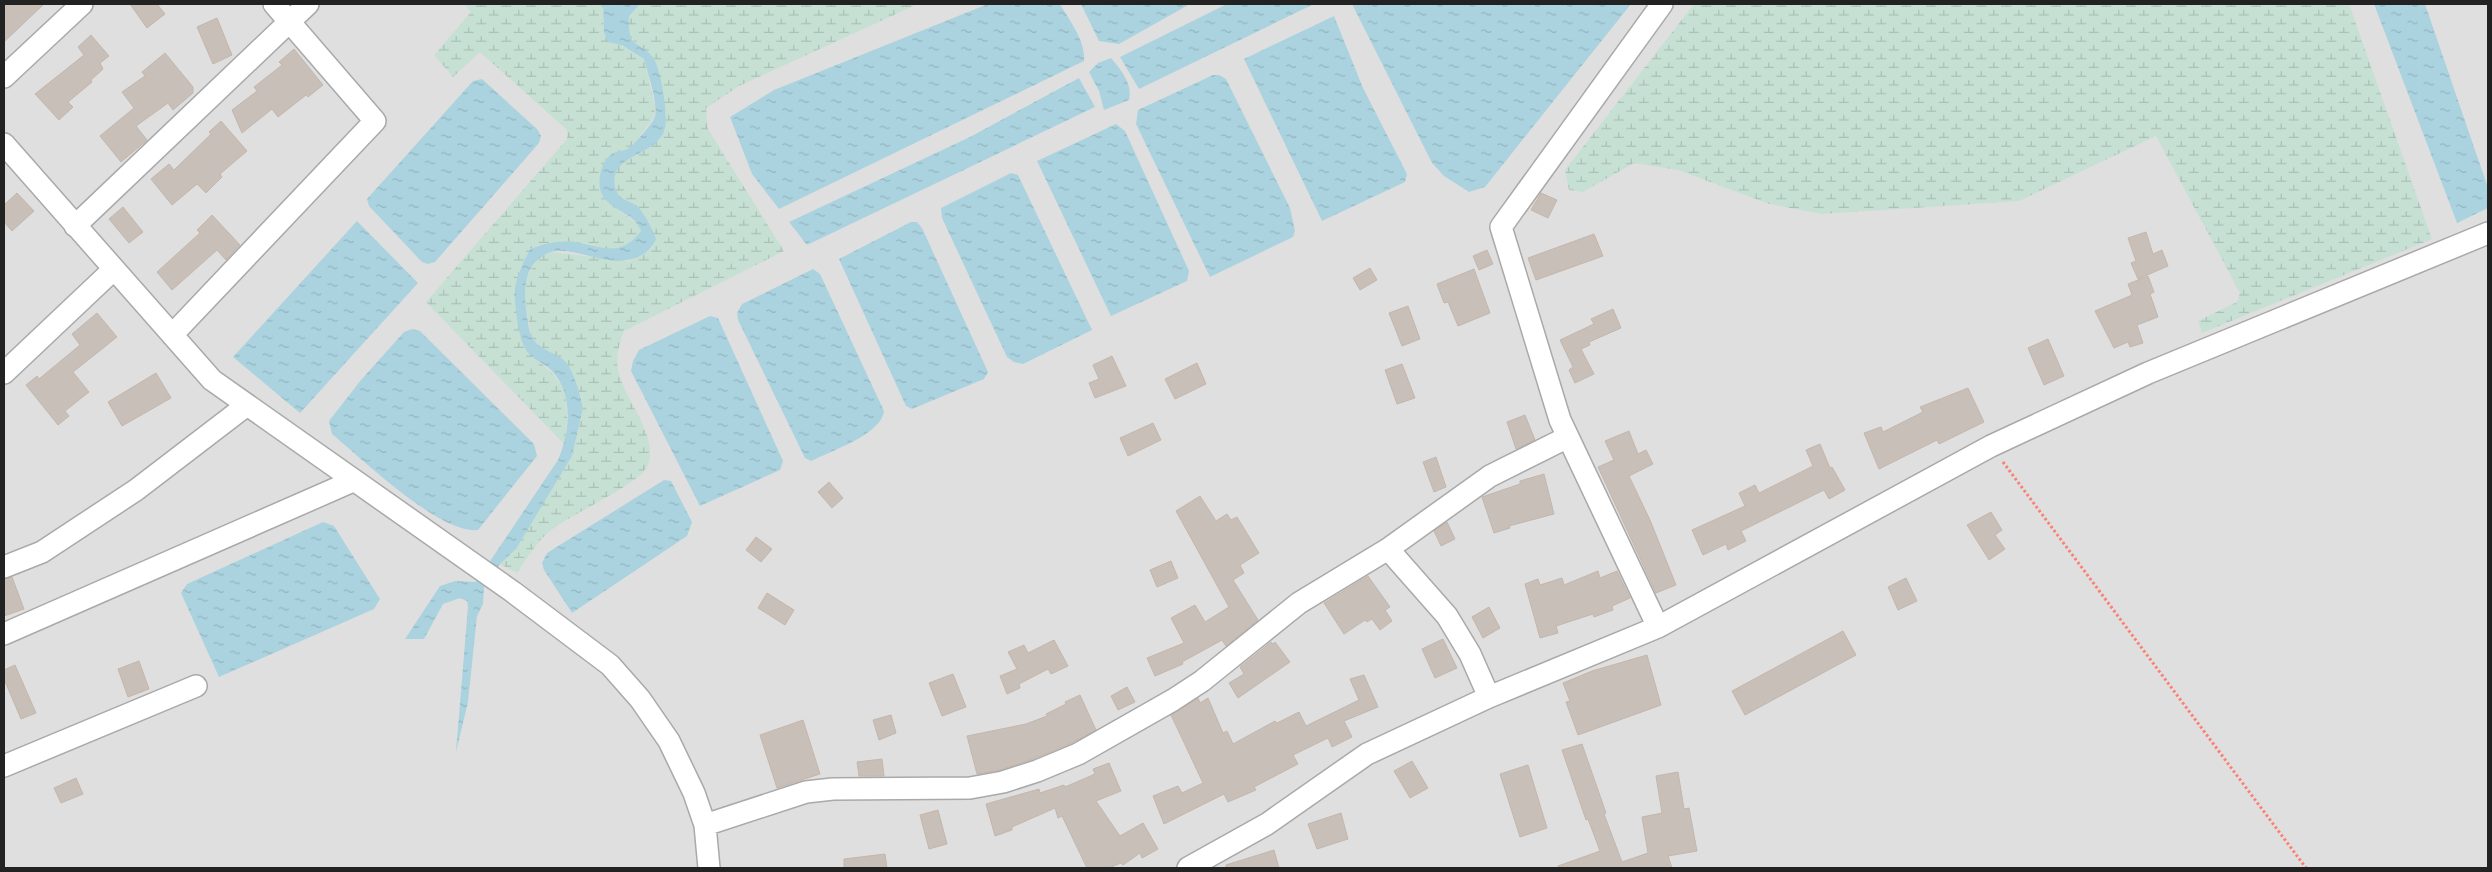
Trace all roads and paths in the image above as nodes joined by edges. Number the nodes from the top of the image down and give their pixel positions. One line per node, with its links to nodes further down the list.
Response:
1 (82, 4): 6 (street)
2 (274, 4): 5 (street)
3 (308, 4): 5 (street)
4 (1662, 4): 14 (street)
5 (289, 22): 8 (street); 11 (street)
6 (4, 77)
7 (5, 147): 8 (street)
8 (75, 226): 10 (street)
9 (2488, 233): 15 (street)
10 (114, 270): 11 (street); 12 (street)
11 (172, 335): 13 (street)
12 (4, 373)
13 (247, 406): 16 (street); 18 (street)
14 (1568, 436): 17 (street); 19 (street)
15 (1991, 446): 19 (street); 27 (path)
16 (354, 481): 20 (street); 24 (street)
17 (1388, 549): 22 (street); 24 (street)
18 (4, 567)
19 (1658, 627): 22 (street)
20 (4, 634)
21 (196, 686): 23 (street)
22 (1489, 697): 26 (street)
23 (4, 766)
24 (705, 825): 25 (street)
25 (709, 868)
26 (1188, 868)
27 (2306, 868)

